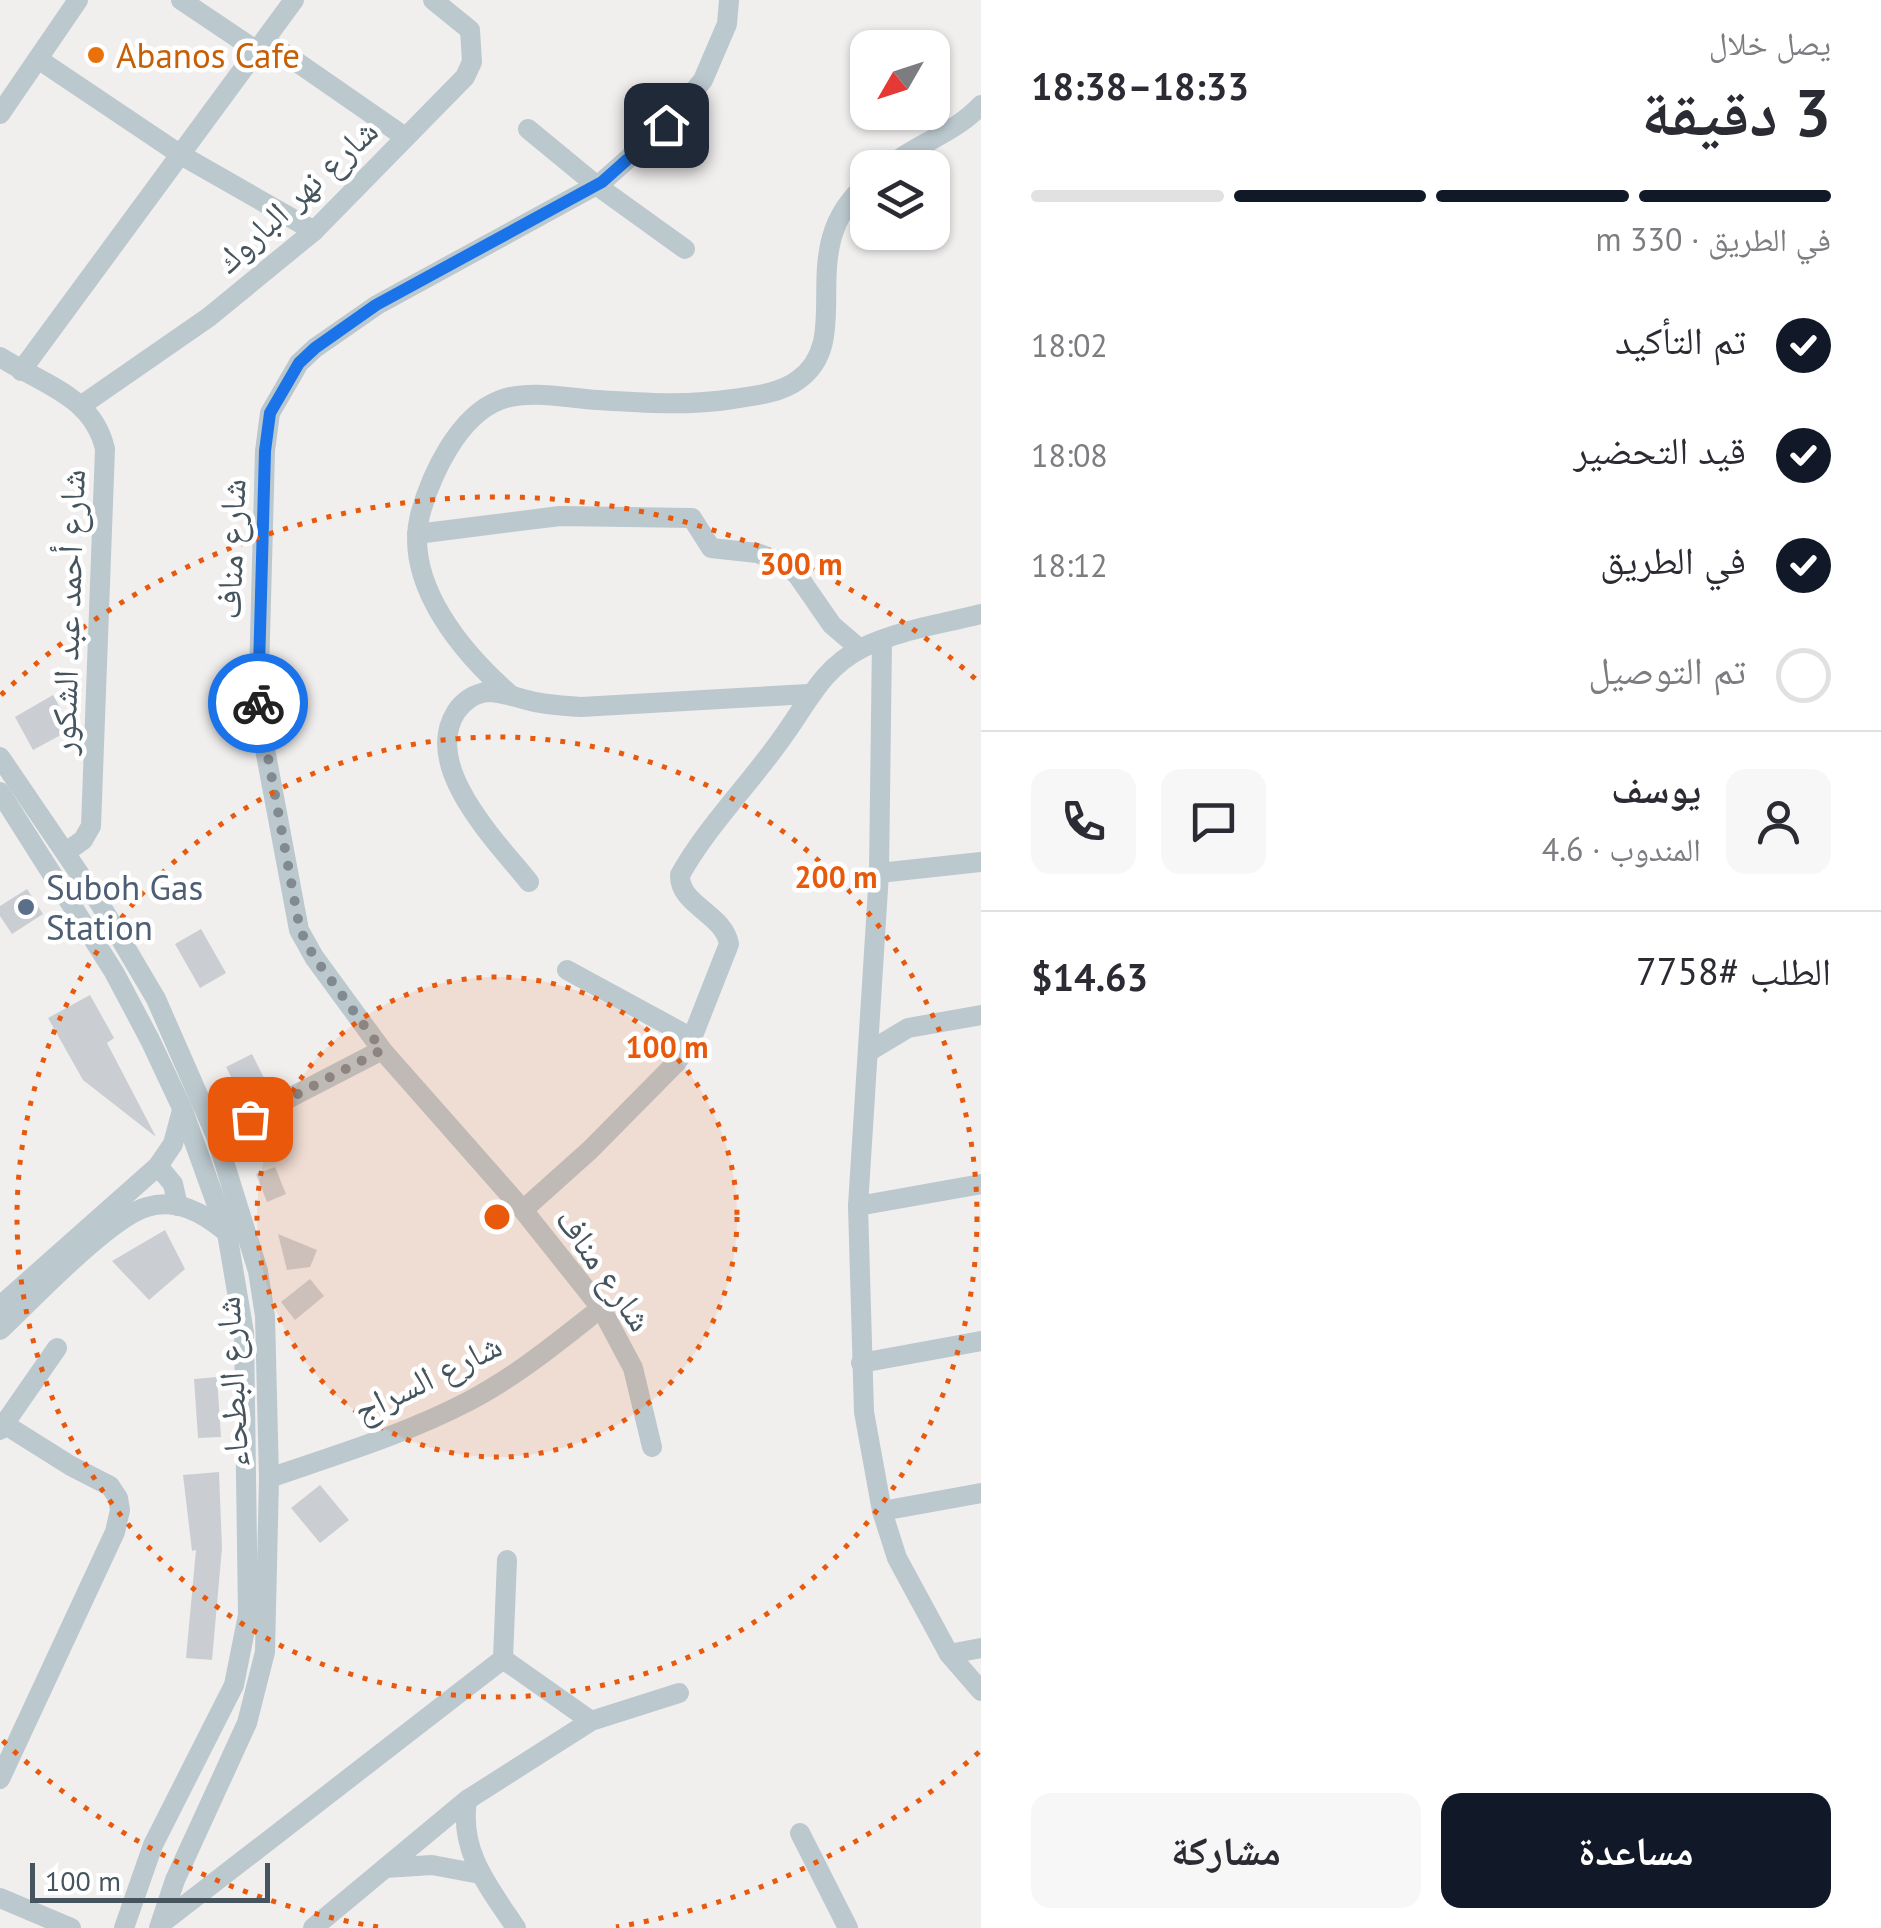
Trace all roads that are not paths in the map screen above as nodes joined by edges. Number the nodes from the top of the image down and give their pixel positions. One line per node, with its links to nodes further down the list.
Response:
1 (78, 0): 7 (street)
2 (181, 0): 6 (street)
3 (294, 0): 6 (street)
4 (433, 0): 11 (street, شارع نهر الباروك)
5 (729, 0): 14 (street, شارع مناف)
6 (260, 46): 11 (street); 13 (street)
7 (38, 59): 9 (street); 13 (street)
8 (981, 104): 12 (street)
9 (0, 114)
10 (528, 128): 14 (street)
11 (405, 137): 16 (street, شارع نهر الباروك)
12 (911, 150)
13 (181, 155): 16 (street); 19 (street)
14 (596, 185): 17 (street); 36 (street, شارع مناف)
15 (850, 199): 21 (street)
16 (314, 230): 20 (street, شارع نهر الباروك)
17 (685, 249)
18 (0, 358): 19 (street)
19 (21, 371): 20 (street)
20 (82, 405): 29 (street, شارع أحمد عبد الشكور)
21 (417, 534): 24 (street); 26 (street)
22 (981, 614): 23 (street)
23 (882, 640): 24 (street); 31 (street)
24 (860, 649): 25 (street)
25 (808, 694): 26 (street); 35 (street)
26 (512, 696): 32 (street)
27 (0, 757): 29 (street, شارع البطحاء)
28 (0, 792): 38 (street, شارع البطحاء)
29 (66, 852): 39 (street, شارع البطحاء)
30 (981, 862): 31 (street)
31 (880, 873): 37 (street)
32 (529, 882)
33 (568, 970): 35 (street)
34 (981, 1015): 37 (street)
35 (692, 1038): 44 (street)
36 (382, 1050): 39 (street); 44 (street, شارع مناف)
37 (868, 1052): 43 (street)
38 (182, 1108): 40 (street); 45 (street, شارع البطحاء)
39 (216, 1136): 56 (street, شارع البطحاء)
40 (158, 1166): 42 (street); 46 (street)
41 (981, 1184): 43 (street)
42 (178, 1206): 45 (street); 48 (street)
43 (858, 1206): 51 (street)
44 (522, 1210): 47 (street, شارع مناف)
45 (227, 1233): 74 (street, شارع البطحاء)
46 (0, 1306)
47 (600, 1308): 55 (street, شارع مناف); 56 (street, شارع السراج)
48 (0, 1330)
49 (981, 1341): 51 (street)
50 (57, 1348): 53 (street)
51 (861, 1363): 58 (street)
52 (0, 1389): 53 (street)
53 (15, 1405): 54 (street)
54 (2, 1427): 66 (street)
55 (652, 1447)
56 (269, 1478): 72 (street, شارع البطحاء)
57 (981, 1493): 58 (street)
58 (882, 1511): 61 (street)
59 (507, 1560): 62 (street)
60 (981, 1648): 61 (street)
61 (949, 1654): 63 (street)
62 (503, 1659): 65 (street); 72 (street)
63 (981, 1691)
64 (679, 1693): 65 (street)
65 (591, 1721): 67 (street)
66 (0, 1779)
67 (467, 1800): 69 (street); 70 (street)
68 (800, 1833): 77 (street)
69 (382, 1868): 70 (street); 75 (street)
70 (480, 1874): 76 (street)
71 (0, 1898): 73 (street)
72 (160, 1926)
73 (71, 1928)
74 (124, 1928)
75 (313, 1928)
76 (516, 1928)
77 (848, 1928)

